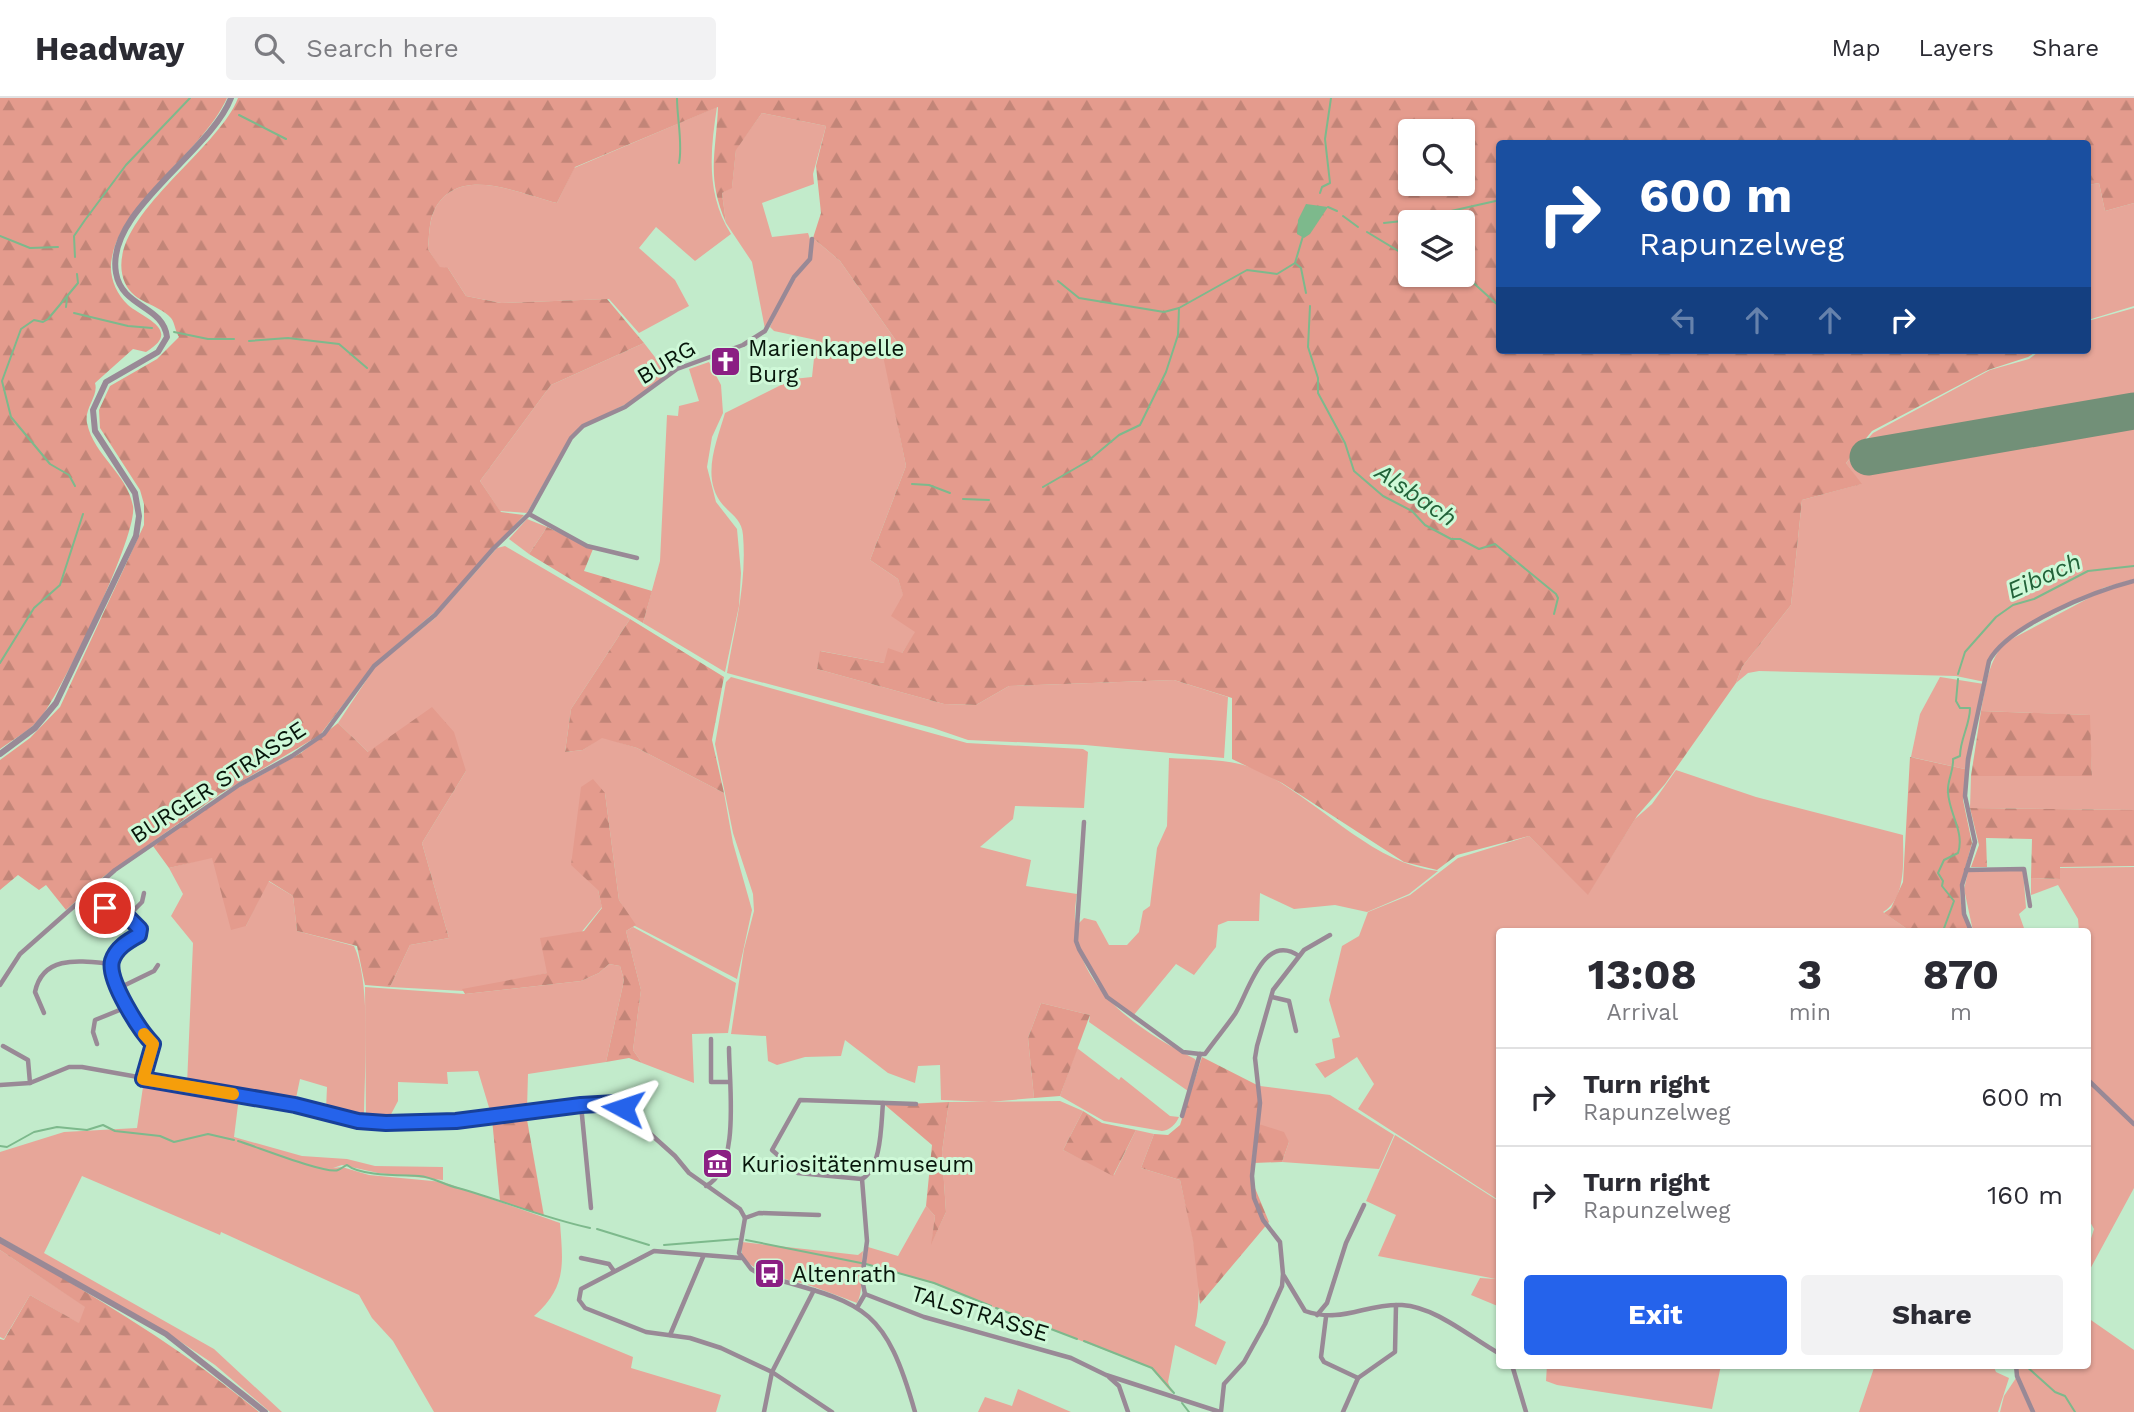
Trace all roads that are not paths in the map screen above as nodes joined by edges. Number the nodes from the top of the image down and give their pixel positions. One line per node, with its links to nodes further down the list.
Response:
1 (231, 98): 7 (street)
2 (812, 239): 3 (street, BURG)
3 (529, 514): 4 (street, BURG); 5 (street)
4 (503, 540): 19 (street, BURGER STRASSE)
5 (637, 558)
6 (2134, 581): 9 (street)
7 (0, 754)
8 (1084, 822): 29 (street)
9 (1966, 870): 11 (street); 14 (street)
10 (144, 893): 13 (street)
11 (2030, 906)
12 (92, 910): 13 (street)
13 (129, 915): 17 (street)
14 (1970, 928)
15 (1330, 935): 16 (street)
16 (1299, 956): 21 (street); 29 (street)
17 (111, 964): 20 (street); 23 (street)
18 (158, 965): 20 (street)
19 (0, 985)
20 (119, 988): 22 (street)
21 (1272, 997): 24 (street); 51 (street)
22 (127, 1007): 26 (street); 30 (street)
23 (44, 1013)
24 (1296, 1031)
25 (711, 1039): 31 (street)
26 (97, 1044)
27 (3, 1046): 32 (street)
28 (729, 1048): 31 (street)
29 (1200, 1054): 38 (street)
30 (143, 1079): 32 (street); 37 (street)
31 (729, 1082): 41 (street)
32 (30, 1083): 34 (street)
33 (2091, 1083): 39 (street)
34 (0, 1085)
35 (883, 1103): 36 (street); 40 (street); 40 (street)
36 (916, 1104)
37 (581, 1105): 41 (street); 43 (street)
38 (1182, 1116)
39 (2134, 1124)
40 (862, 1179): 53 (street)
41 (706, 1186): 45 (street)
42 (1363, 1205): 56 (street)
43 (591, 1208)
44 (819, 1215): 45 (street)
45 (745, 1218): 49 (street)
46 (0, 1240): 65 (street)
47 (703, 1257): 49 (street); 50 (street); 58 (street)
48 (580, 1258): 50 (street)
49 (741, 1258): 52 (street)
50 (614, 1271): 58 (street)
51 (1283, 1274): 56 (street); 70 (street)
52 (814, 1290): 55 (street); 62 (street)
53 (865, 1294): 55 (street); 63 (street, TALSTRASSE)
54 (1396, 1305): 57 (street); 59 (street); 64 (street)
55 (858, 1306): 68 (street)
56 (1317, 1315): 57 (street)
57 (1326, 1317): 64 (street)
58 (670, 1335): 62 (street)
59 (1496, 1352)
60 (1513, 1369): 72 (street)
61 (2017, 1369): 73 (street)
62 (772, 1372): 66 (street); 67 (street)
63 (1106, 1375): 69 (street); 70 (street, TALSTRASSE)
64 (1358, 1378): 71 (street)
65 (265, 1412)
66 (764, 1412)
67 (832, 1412)
68 (915, 1412)
69 (1128, 1412)
70 (1220, 1412)
71 (1347, 1412)
72 (1525, 1412)
73 (2033, 1412)

